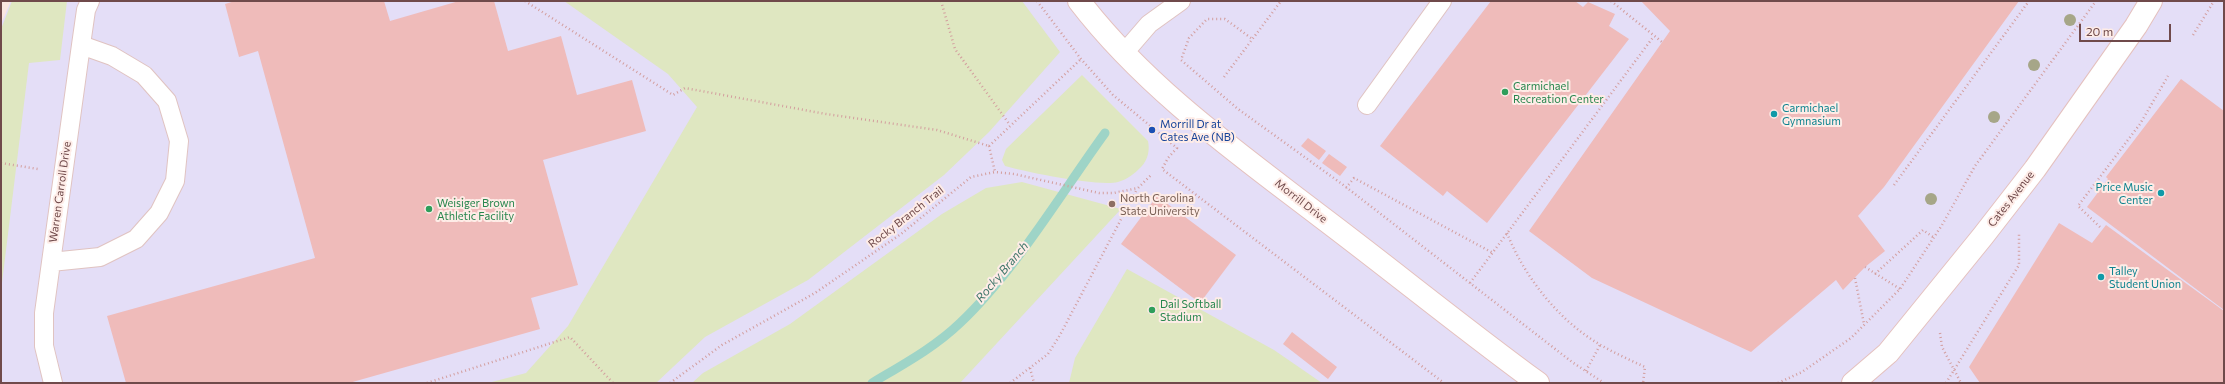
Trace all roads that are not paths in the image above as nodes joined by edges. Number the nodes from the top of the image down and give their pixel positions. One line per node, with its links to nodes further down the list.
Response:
1 (90, 1): 6 (lane, Warren Carroll Drive)
2 (1079, 1): 7 (street, Morrill Drive)
3 (1181, 1): 7 (lane)
4 (1442, 1): 8 (lane)
5 (2151, 1): 12 (street, Cates Avenue)
6 (81, 45): 9 (lane, Warren Carroll Drive); 9 (lane)
7 (1124, 53): 11 (street, Morrill Drive)
8 (1367, 104)
9 (51, 262): 10 (lane, Warren Carroll Drive)
10 (54, 383)
11 (1538, 383)
12 (1853, 383)

